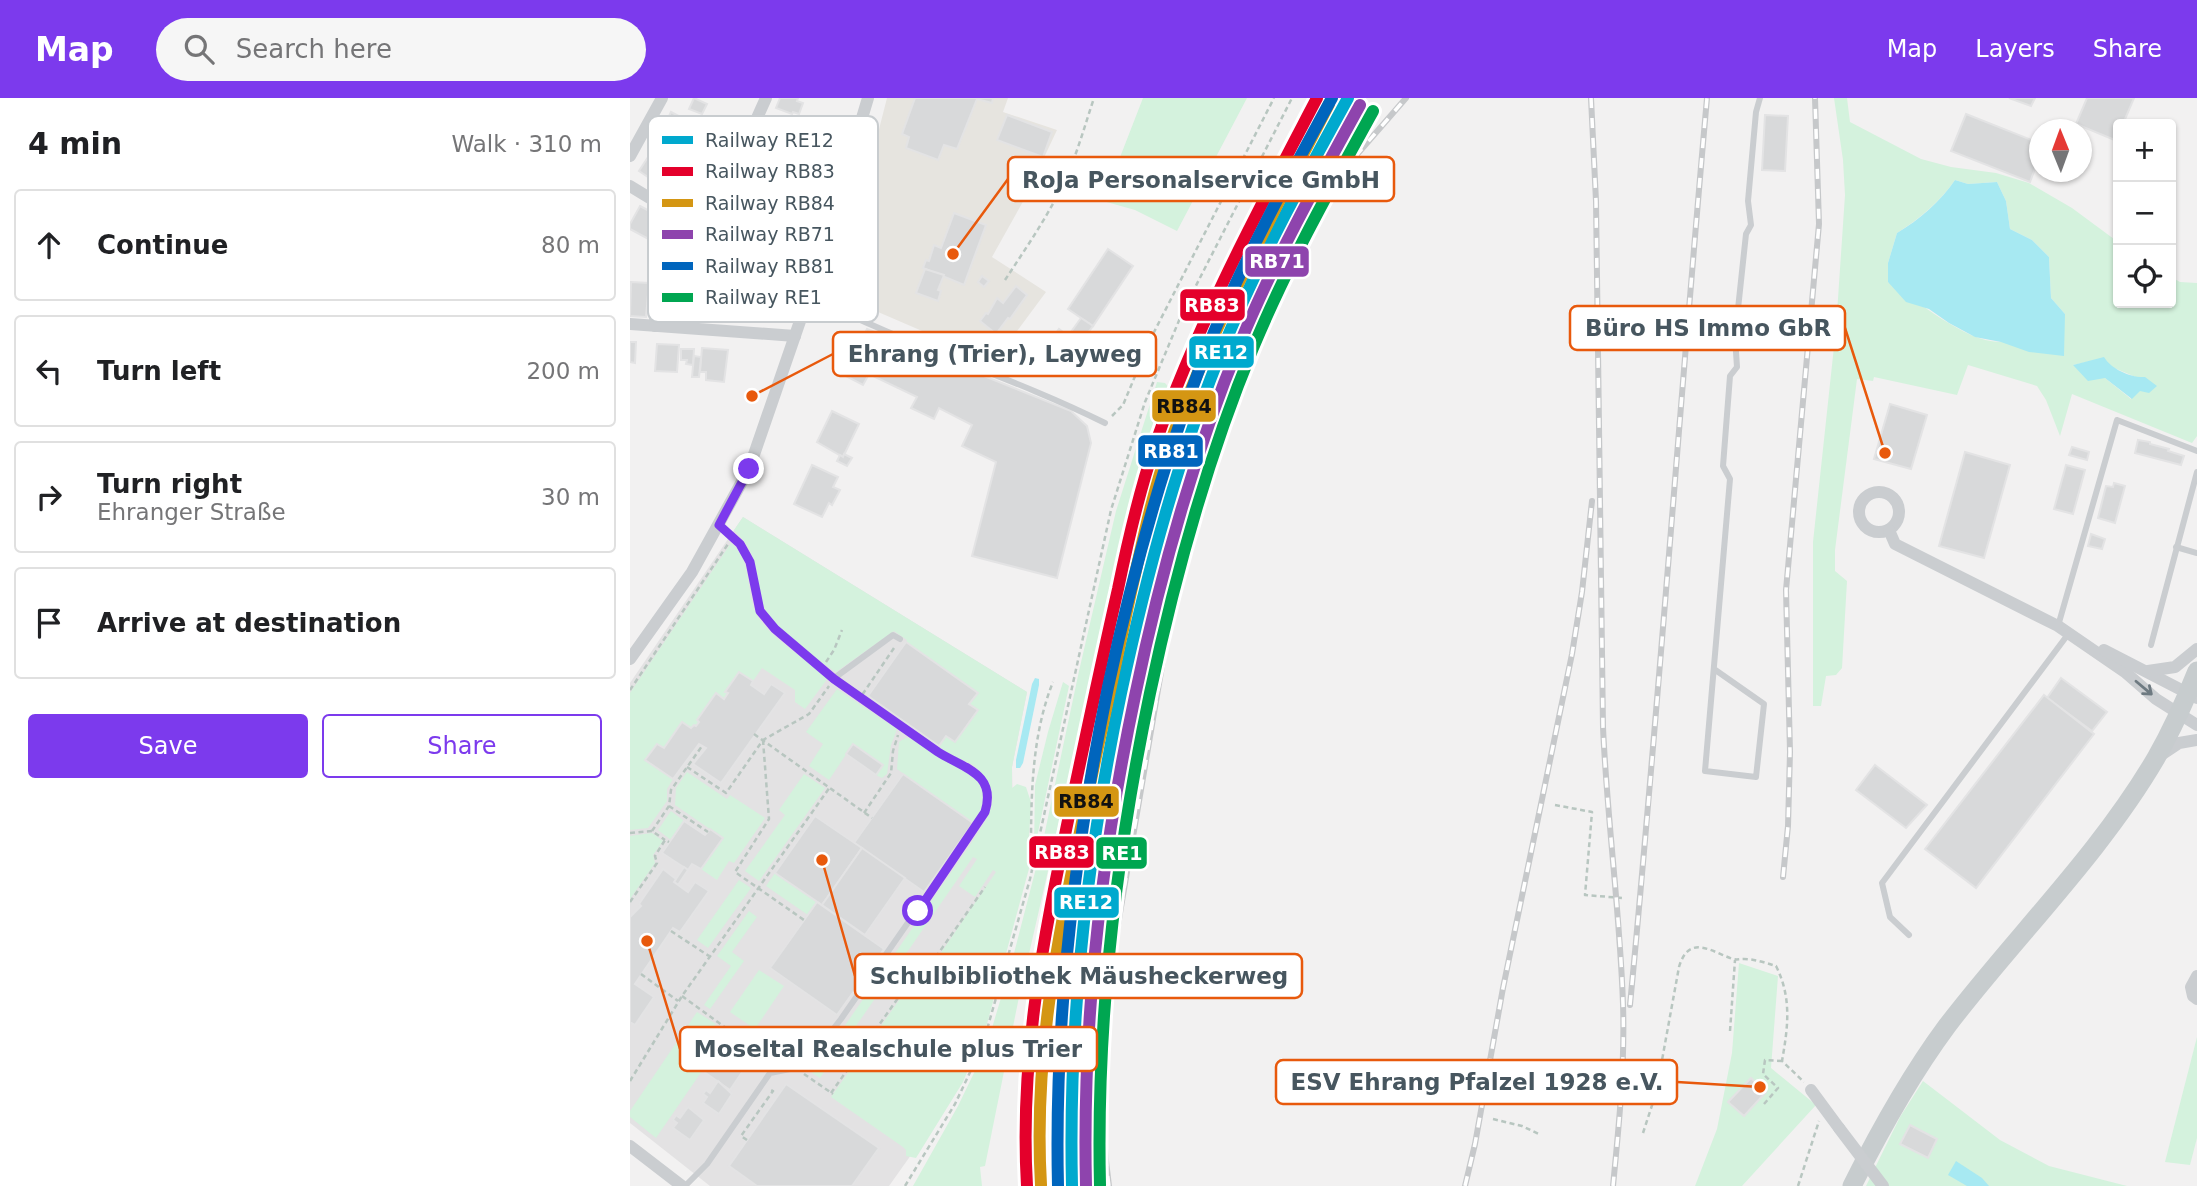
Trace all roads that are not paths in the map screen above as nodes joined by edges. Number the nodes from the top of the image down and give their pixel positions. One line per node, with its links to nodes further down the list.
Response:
1 (662, 98): 5 (street)
2 (766, 98): 6 (street)
3 (868, 98): 7 (street)
4 (1760, 98): 30 (lane)
5 (652, 116)
6 (758, 116)
7 (863, 116)
8 (648, 123): 9 (street)
9 (630, 156)
10 (630, 186): 11 (street)
11 (648, 197)
12 (655, 322): 16 (street)
13 (800, 322): 17 (street)
14 (863, 322): 18 (lane)
15 (630, 324): 16 (street)
16 (655, 326): 17 (street)
17 (795, 336): 21 (street)
18 (1105, 423)
19 (2197, 451): 25 (lane)
20 (2197, 472): 23 (lane)
21 (719, 525): 26 (lane); 29 (street)
22 (1889, 530): 25 (street)
23 (2176, 547): 24 (lane); 27 (lane)
24 (2197, 553)
25 (2064, 630): 31 (street); 34 (street, one-way to 34); 39 (lane)
26 (900, 639)
27 (2151, 645)
28 (2197, 649): 31 (street)
29 (630, 659)
30 (1714, 668): 30 (lane)
31 (2148, 671): 33 (street)
32 (2197, 671): 33 (main road)
33 (2193, 695): 34 (main road)
34 (2179, 714): 35 (street); 38 (main road)
35 (2197, 725)
36 (903, 727): 44 (lane)
37 (2197, 740): 38 (street)
38 (2155, 759): 45 (main road)
39 (1909, 935)
40 (2197, 976): 41 (street)
41 (2197, 999)
42 (1811, 1090): 46 (street, bridge)
43 (630, 1146): 44 (street)
44 (684, 1186)
45 (1852, 1186)
46 (1884, 1186)

